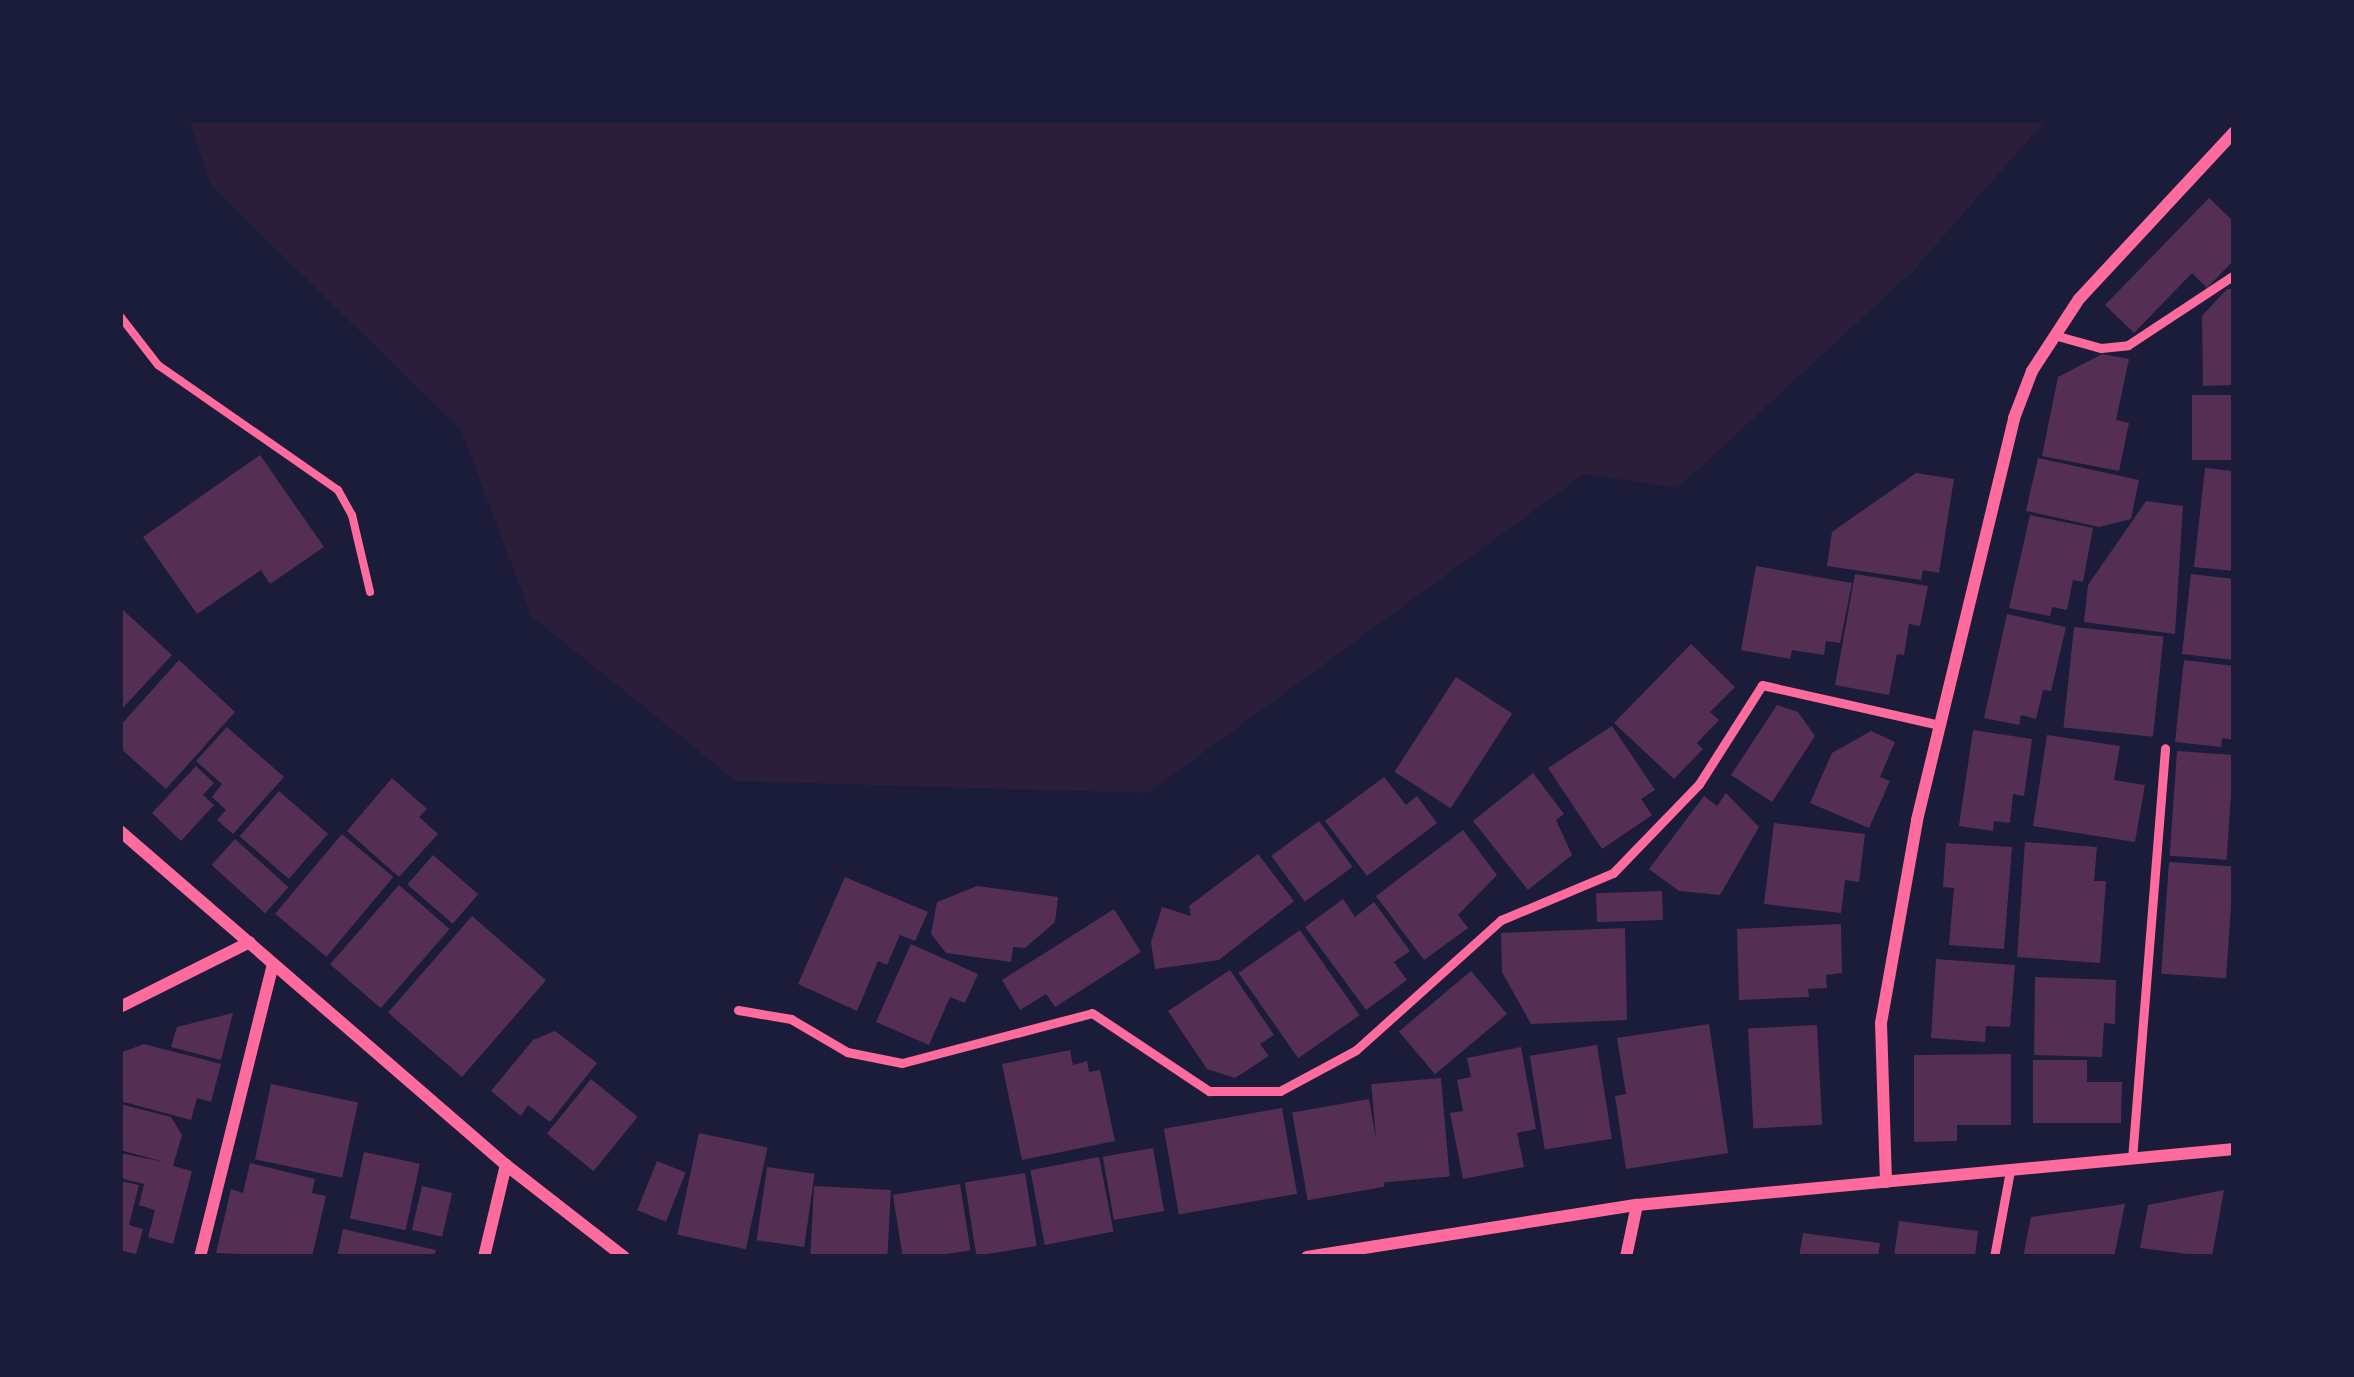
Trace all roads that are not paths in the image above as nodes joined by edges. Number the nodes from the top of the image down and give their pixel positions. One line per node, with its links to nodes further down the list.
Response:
1 (2234, 132): 3 (street)
2 (2234, 275): 3 (lane)
3 (2053, 335): 4 (street)
4 (1940, 725): 10 (lane); 15 (street)
5 (2165, 748): 12 (lane)
6 (120, 831): 7 (street)
7 (250, 942): 8 (street); 9 (street)
8 (274, 964): 13 (street); 17 (street)
9 (120, 1007)
10 (738, 1010)
11 (2234, 1149): 12 (street)
12 (2132, 1159): 14 (street)
13 (506, 1165): 18 (street); 19 (street)
14 (2010, 1171): 15 (street); 22 (lane)
15 (1886, 1182): 16 (street)
16 (1637, 1205): 20 (street); 21 (street)
17 (200, 1257)
18 (484, 1257)
19 (624, 1257)
20 (1307, 1257)
21 (1626, 1257)
22 (1994, 1257)

